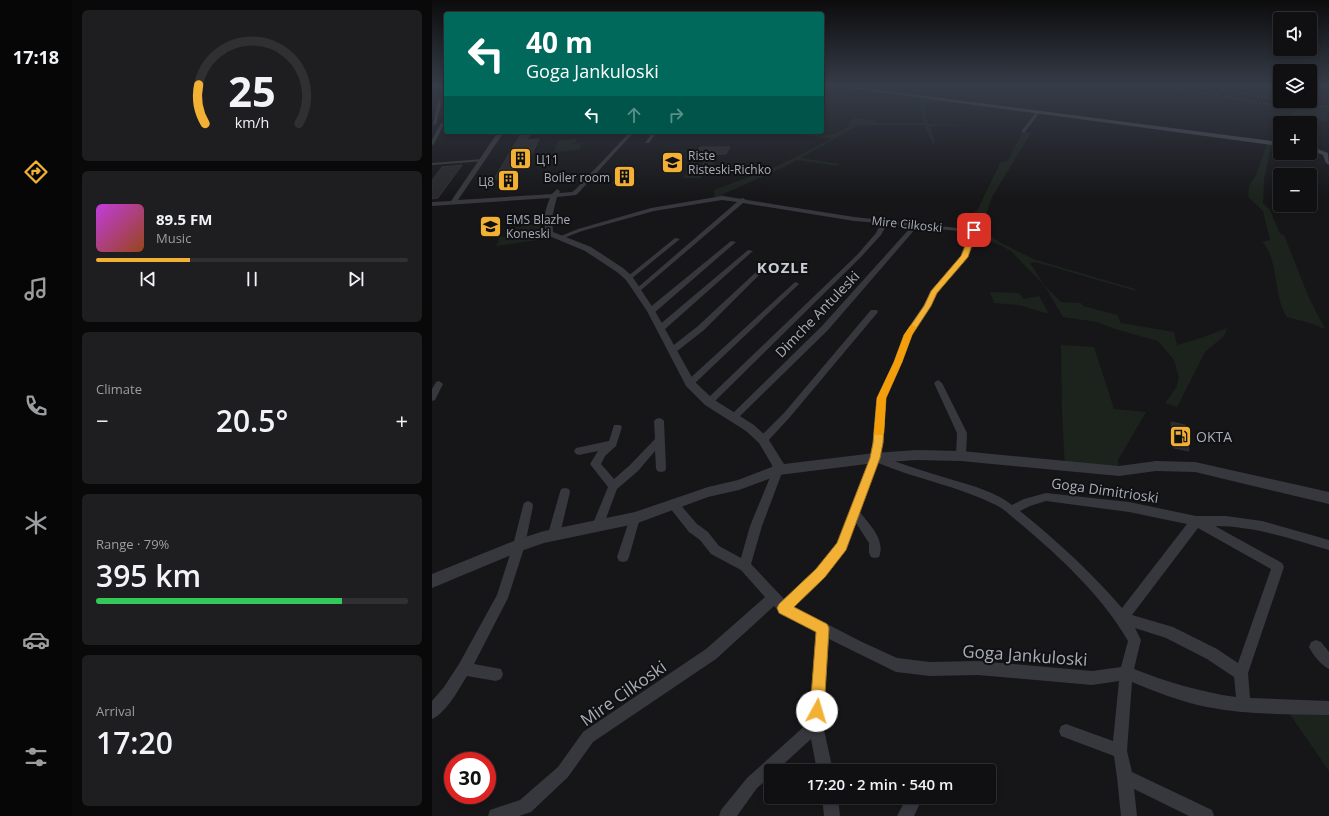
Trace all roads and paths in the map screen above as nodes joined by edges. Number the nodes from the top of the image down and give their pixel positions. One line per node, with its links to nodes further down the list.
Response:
1 (1029, 123): 5 (street)
2 (1122, 123): 10 (main road)
3 (433, 124): 4 (street)
4 (444, 124): 11 (street)
5 (1023, 131)
6 (500, 134): 13 (street)
7 (630, 134): 16 (street)
8 (653, 134): 9 (street)
9 (647, 142)
10 (1273, 143)
11 (432, 144)
12 (1317, 151): 14 (main road)
13 (483, 160): 15 (street); 18 (street)
14 (1329, 162)
15 (432, 164)
16 (578, 190): 17 (street)
17 (555, 193): 18 (street); 24 (street)
18 (455, 200): 20 (street); 21 (street)
19 (743, 200): 22 (street, Mire Cilkoski); 24 (street, Mire Cilkoski); 31 (street)
20 (432, 201)
21 (432, 204)
22 (885, 222): 23 (street, Mire Cilkoski); 40 (street, Dimche Antuleski)
23 (915, 226): 41 (street, Dimche Antuleski); 49 (street, Mire Cilkoski)
24 (558, 238): 29 (street)
25 (677, 239): 29 (street)
26 (733, 242): 32 (street)
27 (750, 252): 34 (street)
28 (757, 274): 35 (street)
29 (629, 278): 31 (street)
30 (796, 284): 36 (street)
31 (638, 290): 32 (street)
32 (651, 310): 34 (street)
33 (874, 312): 44 (street)
34 (661, 328): 35 (street)
35 (673, 350): 36 (street)
36 (690, 383): 40 (street)
37 (938, 383): 48 (street)
38 (439, 384): 39 (street)
39 (432, 398)
40 (709, 402): 41 (street)
41 (733, 418): 44 (street)
42 (659, 421): 45 (street)
43 (617, 427): 46 (street)
44 (762, 440): 51 (street)
45 (659, 441): 50 (street); 52 (street)
46 (613, 443): 47 (street); 52 (street)
47 (579, 451)
48 (961, 456): 49 (street); 54 (street)
49 (875, 458): 51 (street); 57 (street); 58 (street, Mire Cilkoski)
50 (661, 468)
51 (778, 470): 55 (street); 67 (street)
52 (613, 486): 61 (street)
53 (565, 492): 62 (street)
54 (1329, 498)
55 (674, 505): 59 (street); 67 (street, Goga Jankuloski)
56 (528, 506): 63 (street)
57 (1012, 510): 60 (street, Goga Dimitrioski); 71 (street)
58 (855, 513): 65 (street); 70 (street, Mire Cilkoski)
59 (635, 518): 61 (street); 66 (street)
60 (1196, 521): 64 (street, Goga Dimitrioski); 71 (street); 77 (street, Goga Dimitrioski)
61 (598, 526): 62 (street)
62 (554, 534): 63 (street)
63 (520, 545): 68 (street); 75 (street)
64 (1329, 545)
65 (875, 553)
66 (623, 557)
67 (745, 566): 69 (street, Goga Jankuloski)
68 (432, 580)
69 (773, 598): 70 (street, Goga Jankuloski); 89 (street, Mire Cilkoski)
70 (784, 608): 72 (street, Goga Jankuloski)
71 (1122, 618): 76 (street); 77 (street)
72 (823, 628): 76 (street, Goga Jankuloski); 82 (street)
73 (1316, 647): 74 (street)
74 (1329, 662)
75 (464, 669): 78 (street); 81 (street)
76 (1126, 673): 79 (street, Goga Jankuloski); 84 (street)
77 (1241, 673): 79 (street, Goga Dimitrioski)
78 (496, 674)
79 (1243, 705): 80 (street, Goga Jankuloski)
80 (1329, 708)
81 (432, 712)
82 (816, 725): 85 (street); 90 (street)
83 (1066, 731): 84 (street)
84 (1120, 751): 86 (street)
85 (824, 764)
86 (1125, 778): 93 (street); 94 (street)
87 (831, 804): 91 (street)
88 (911, 804): 92 (street)
89 (496, 816)
90 (727, 816)
91 (832, 816)
92 (905, 816)
93 (1129, 816)
94 (1206, 816)

